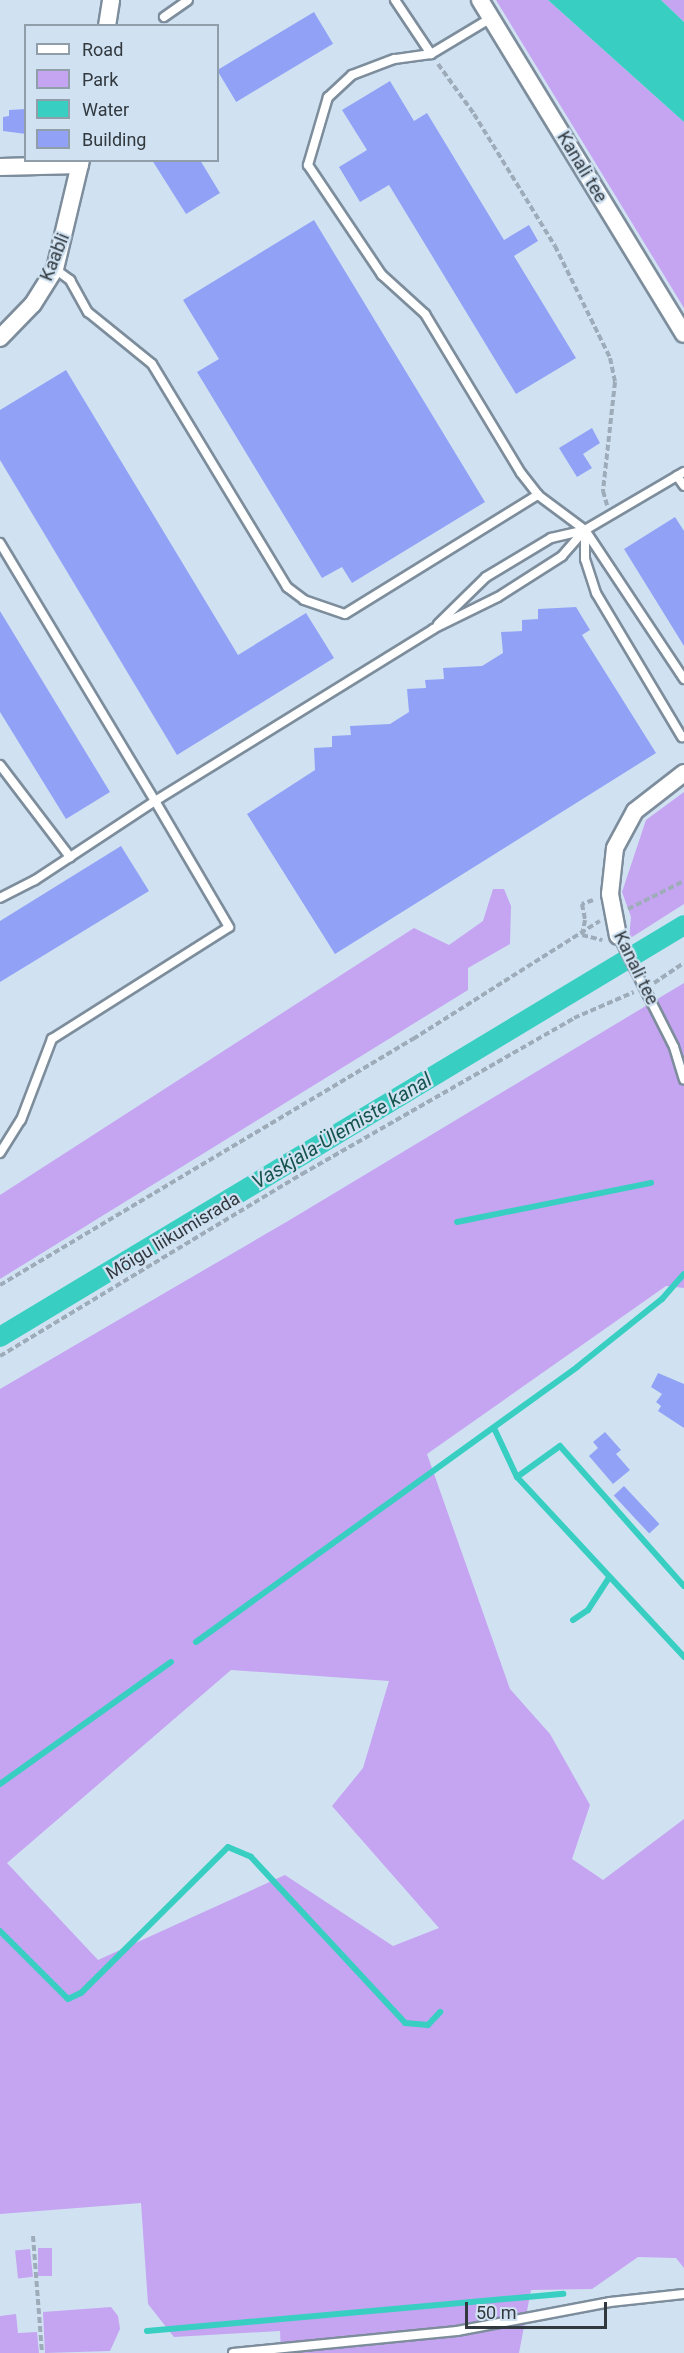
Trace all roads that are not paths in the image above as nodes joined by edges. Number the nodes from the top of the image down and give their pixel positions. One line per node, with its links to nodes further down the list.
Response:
1 (111, 0): 7 (street)
2 (188, 0): 5 (lane)
3 (395, 0): 8 (lane)
4 (480, 0): 6 (street, Kanali tee)
5 (164, 17)
6 (491, 18): 8 (lane); 12 (street, Kanali tee)
7 (106, 24)
8 (431, 54): 16 (lane)
9 (80, 163): 10 (street); 11 (street, Kaabli)
10 (0, 167)
11 (55, 269): 13 (street, Kaabli); 16 (lane)
12 (684, 334)
13 (0, 338)
14 (681, 474): 15 (lane); 17 (lane)
15 (684, 486)
16 (538, 495): 17 (lane)
17 (585, 530): 19 (lane); 19 (lane); 20 (lane); 21 (lane)
18 (0, 543): 24 (lane)
19 (433, 630): 24 (lane)
20 (684, 679)
21 (682, 736)
22 (0, 765): 25 (lane)
23 (684, 773): 27 (street, Kanali tee)
24 (155, 801): 25 (lane); 29 (lane)
25 (70, 857): 26 (lane)
26 (0, 898)
27 (618, 936): 28 (lane, Kanali tee)
28 (684, 1079)
29 (0, 1153)
30 (684, 2295): 31 (lane)
31 (232, 2353)

